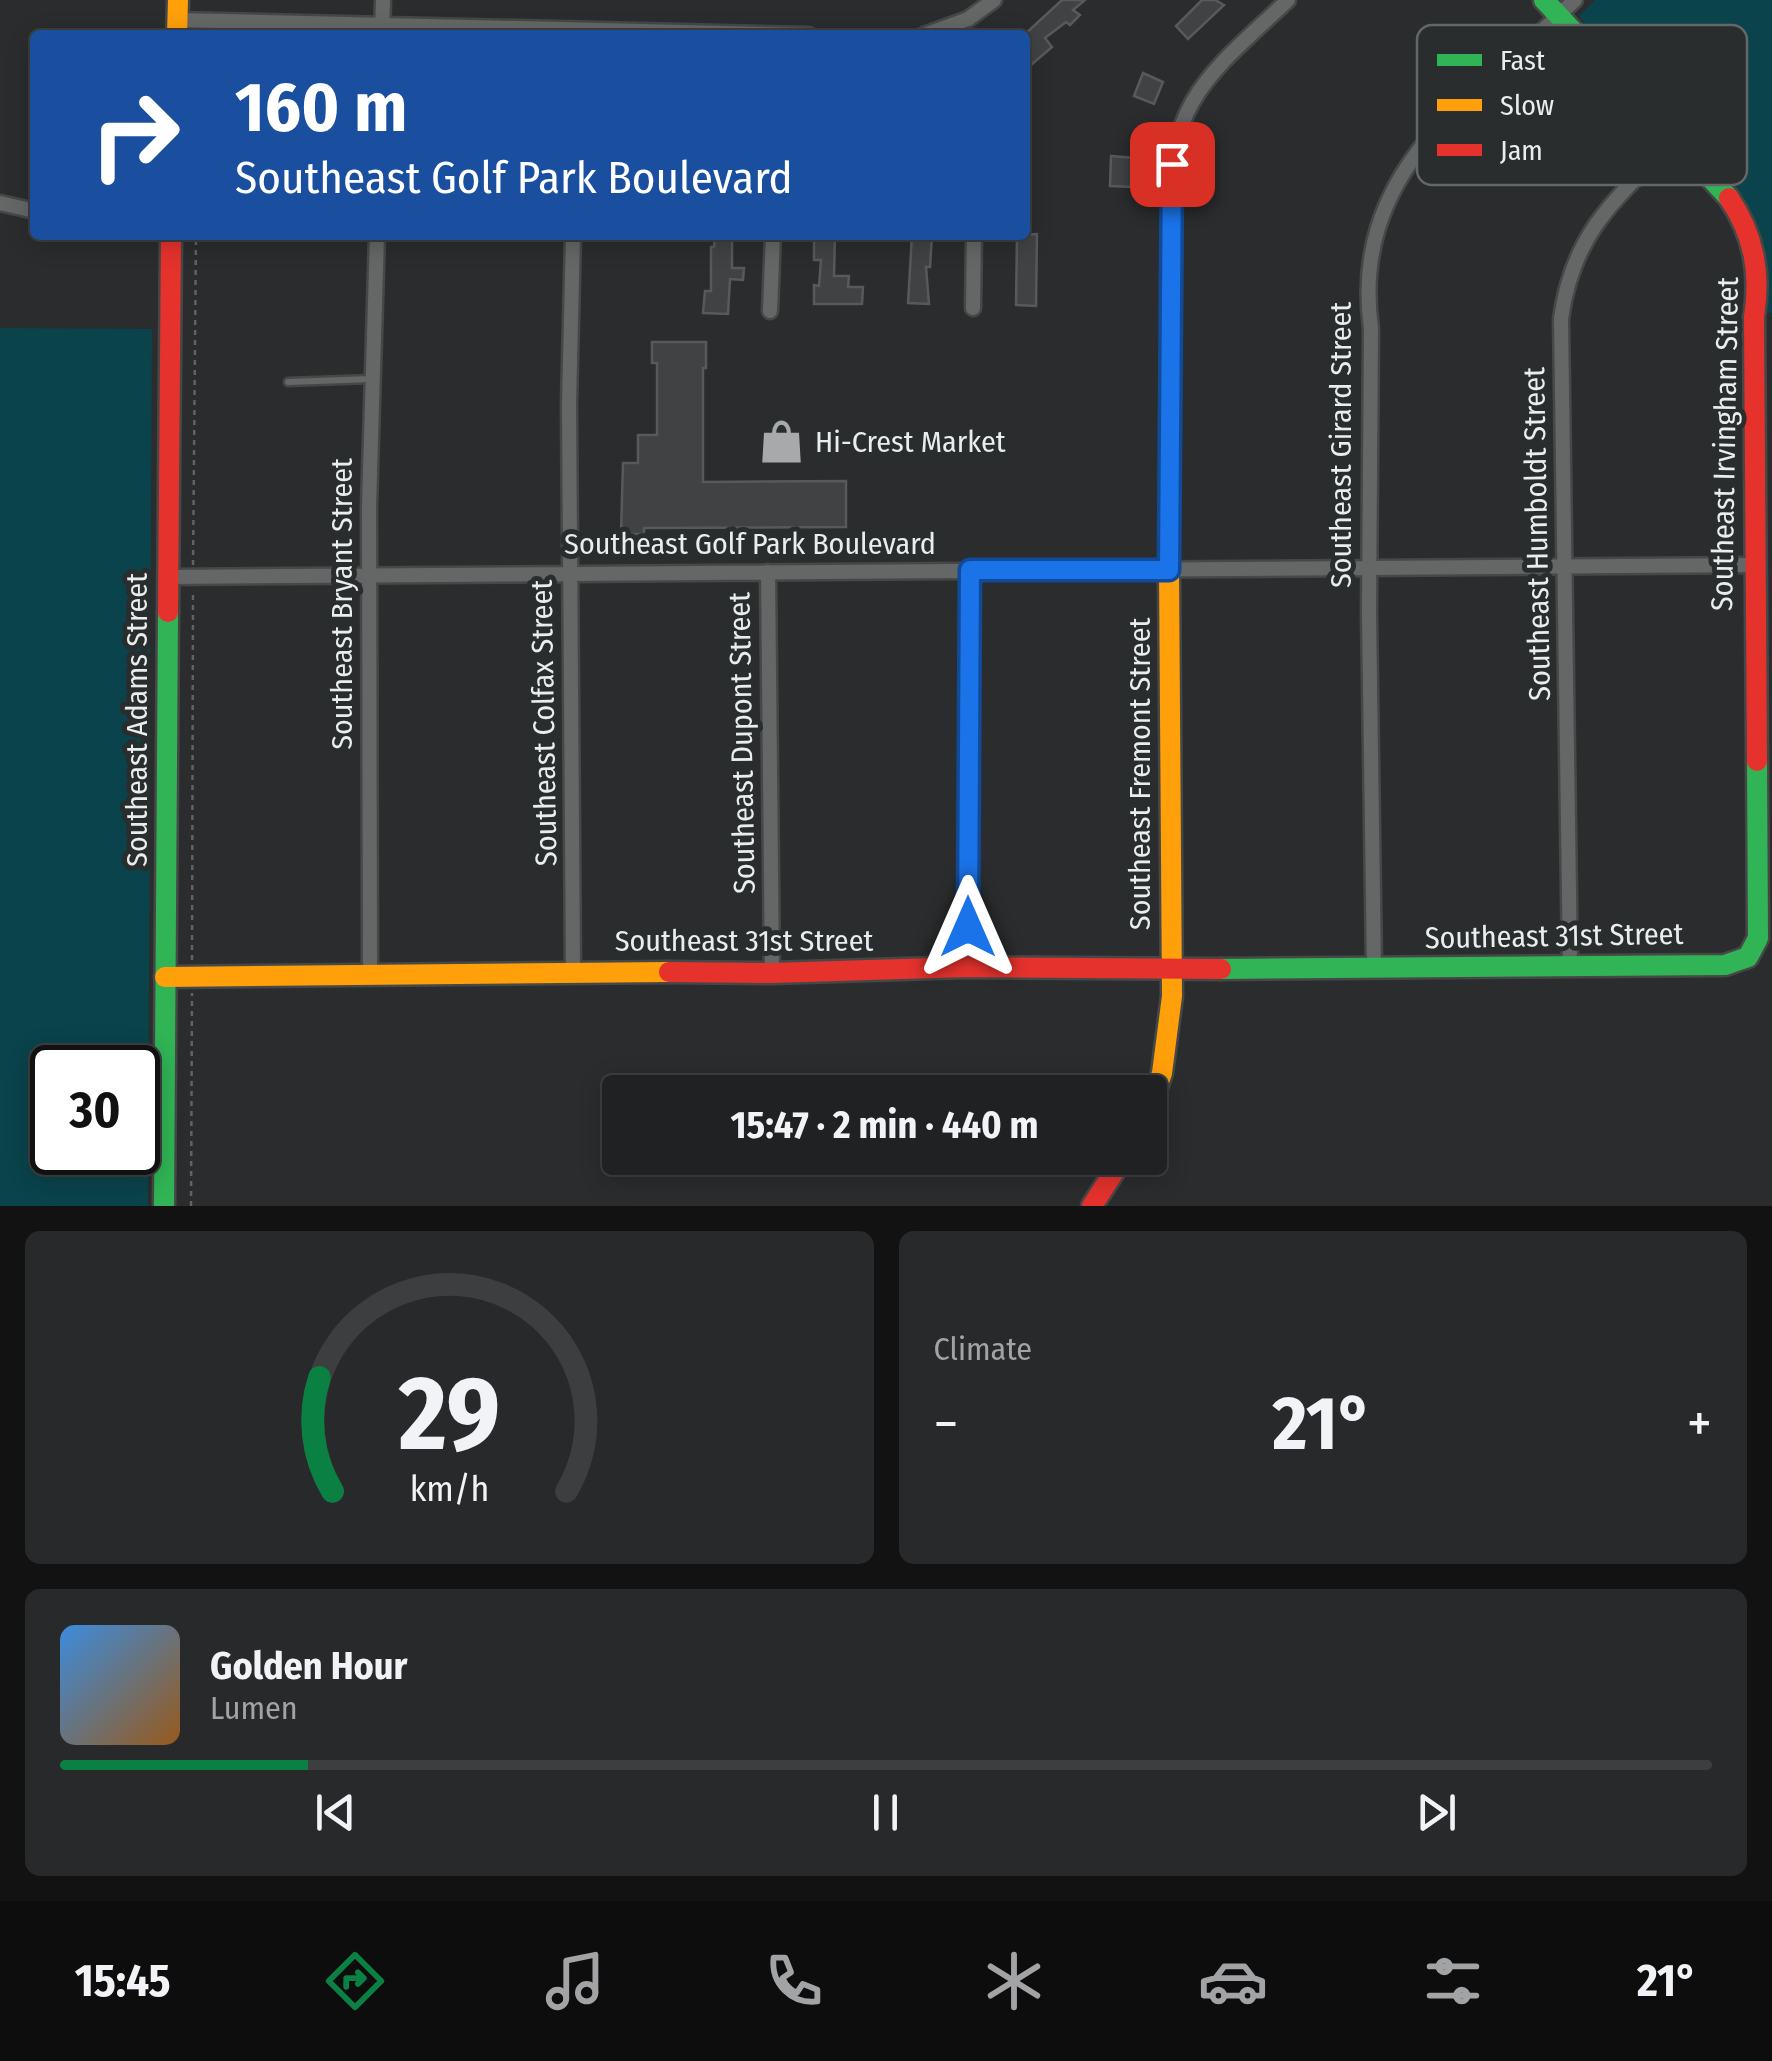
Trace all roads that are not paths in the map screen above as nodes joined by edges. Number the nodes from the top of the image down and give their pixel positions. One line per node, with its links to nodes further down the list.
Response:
1 (383, 0): 7 (street)
2 (994, 0): 9 (street)
3 (1288, 0): 29 (street, Southeast Fremont Street)
4 (1574, 0): 5 (street, Southeast Girard Street)
5 (1551, 8)
6 (177, 18): 7 (street)
7 (382, 29): 8 (street)
8 (447, 30)
9 (953, 30)
10 (1417, 152): 27 (street, Southeast Girard Street)
11 (1630, 185): 25 (street, Southeast Humboldt Street)
12 (1717, 185): 20 (street, Southeast Irvingham Street)
13 (0, 203): 14 (street)
14 (30, 211)
15 (171, 240): 33 (street, Southeast Adams Street)
16 (377, 240): 23 (street, Southeast Bryant Street)
17 (573, 240): 31 (street, Southeast Colfax Street)
18 (773, 240): 22 (street)
19 (974, 240): 21 (street)
20 (1766, 286): 26 (street, Southeast Irvingham Street)
21 (973, 308)
22 (770, 311)
23 (372, 379): 24 (lane); 32 (street, Southeast Bryant Street)
24 (288, 382)
25 (1565, 566): 26 (street, Southeast Golf Park Boulevard); 27 (street, Southeast Golf Park Boulevard); 35 (street, Southeast Humboldt Street)
26 (1754, 566): 34 (street, Southeast Irvingham Street)
27 (1370, 567): 29 (street, Southeast Golf Park Boulevard); 37 (street, Southeast Girard Street)
28 (970, 570): 29 (street, Southeast Golf Park Boulevard); 30 (street, Southeast Golf Park Boulevard); 36 (street)
29 (1169, 570): 38 (street, Southeast Fremont Street)
30 (768, 572): 31 (street, Southeast Golf Park Boulevard); 41 (street, Southeast Dupont Street)
31 (570, 574): 32 (street, Southeast Golf Park Boulevard); 39 (street, Southeast Colfax Street)
32 (369, 575): 33 (street, Southeast Golf Park Boulevard); 40 (street, Southeast Bryant Street)
33 (168, 576): 42 (street, Southeast Adams Street)
34 (1742, 961): 35 (street, Southeast 31st Street)
35 (1570, 966): 37 (street, Southeast 31st Street)
36 (967, 967): 38 (street, Southeast 31st Street); 41 (street, Southeast 31st Street)
37 (1374, 968): 38 (street, Southeast 31st Street)
38 (1172, 969): 43 (street, Southeast Fremont Street)
39 (574, 972): 40 (street, Southeast 31st Street); 41 (street, Southeast 31st Street)
40 (370, 973): 42 (street, Southeast 31st Street)
41 (772, 973)
42 (165, 977): 45 (street, Southeast Adams Street)
43 (1161, 1075)
44 (1111, 1175): 46 (street)
45 (164, 1206)
46 (1092, 1206)

